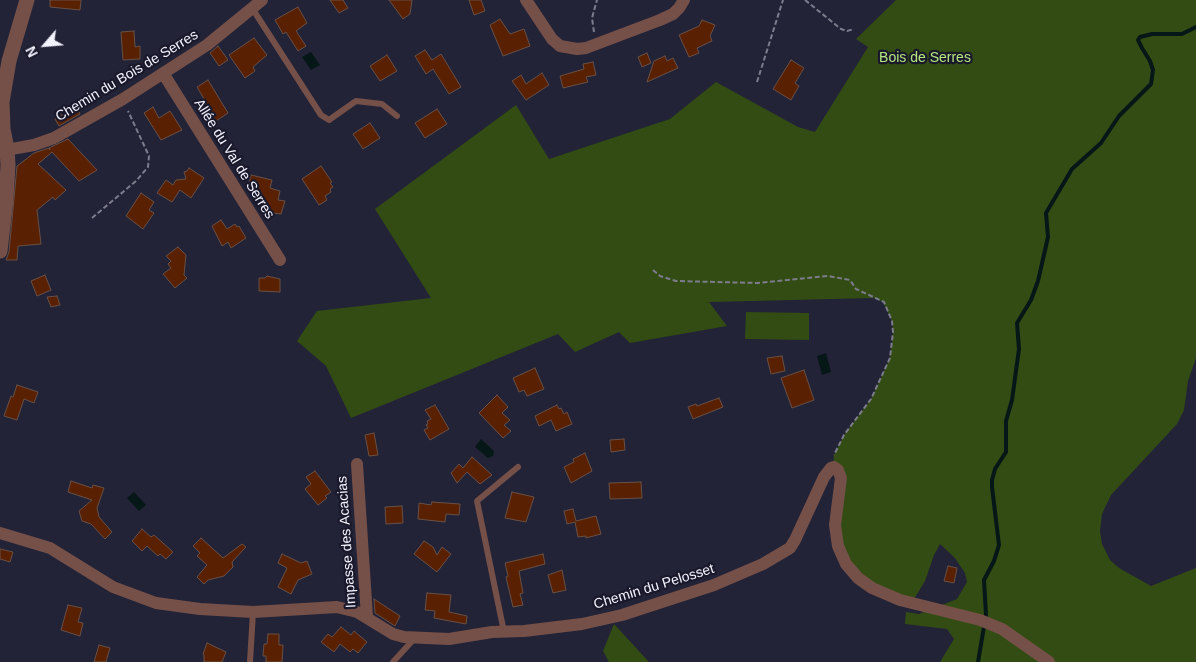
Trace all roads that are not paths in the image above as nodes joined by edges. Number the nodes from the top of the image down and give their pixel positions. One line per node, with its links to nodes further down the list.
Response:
1 (27, 0): 7 (street)
2 (526, 0): 3 (street)
3 (684, 0)
4 (257, 4): 5 (street, Chemin du Bois de Serres); 6 (lane, Chemin du Bois de Serres)
5 (163, 73): 7 (street, Chemin du Bois de Serres); 9 (street, Allée du Val de Serres)
6 (397, 116)
7 (4, 150): 8 (street)
8 (0, 251)
9 (280, 260)
10 (357, 464): 14 (street, Impasse des Acacias)
11 (518, 467): 15 (lane)
12 (0, 534): 13 (street, Chemin du Pelosset)
13 (253, 612): 14 (street, Chemin du Pelosset); 17 (lane)
14 (367, 617): 16 (street, Chemin du Pelosset)
15 (504, 632): 16 (street, Chemin du Pelosset); 19 (street, Chemin du Pelosset)
16 (414, 639): 18 (lane)
17 (250, 662)
18 (393, 662)
19 (1049, 662)

